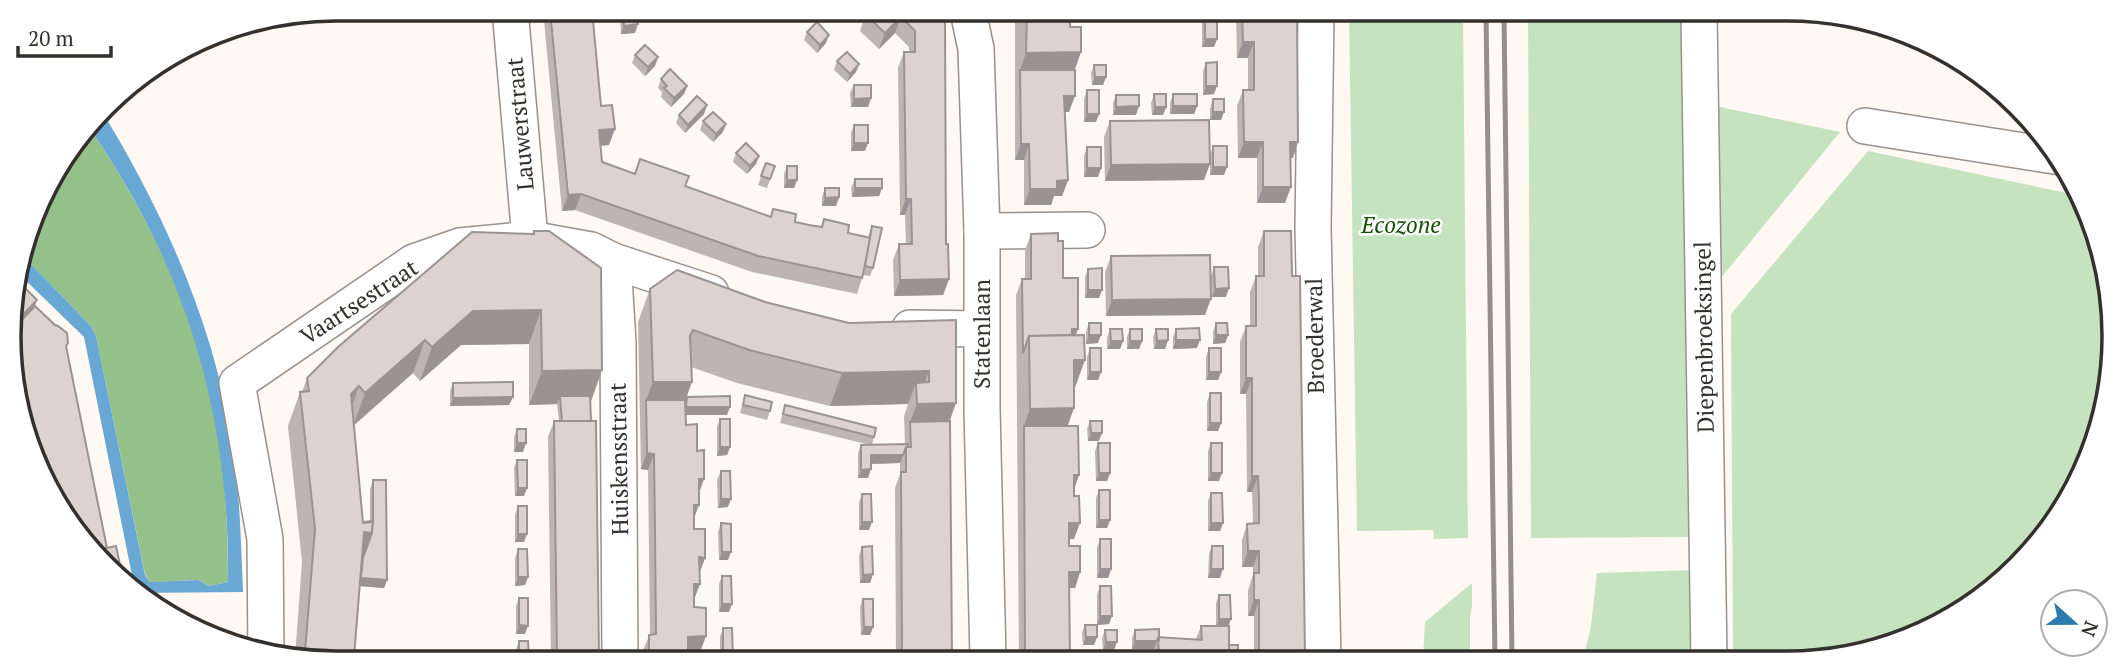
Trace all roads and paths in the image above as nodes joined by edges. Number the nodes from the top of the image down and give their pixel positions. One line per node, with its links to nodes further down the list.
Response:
1 (511, 21): 9 (street, Lauwerstraat)
2 (970, 21): 8 (street, Statenlaan)
3 (1316, 21): 17 (street, Broederwal)
4 (1699, 21): 18 (street, Diepenbroeksingel)
5 (1865, 125): 6 (street)
6 (2045, 155)
7 (1087, 230): 8 (street)
8 (982, 232): 13 (street, Statenlaan)
9 (530, 239): 10 (street, Vaartsestraat); 14 (street, Vaartsestraat)
10 (613, 261): 11 (street, Vaartsestraat); 15 (street, Huiskensstraat)
11 (739, 302)
12 (873, 328): 13 (street)
13 (981, 328): 16 (street, Statenlaan)
14 (266, 643)
15 (620, 651)
16 (988, 651)
17 (1323, 651)
18 (1709, 651)

